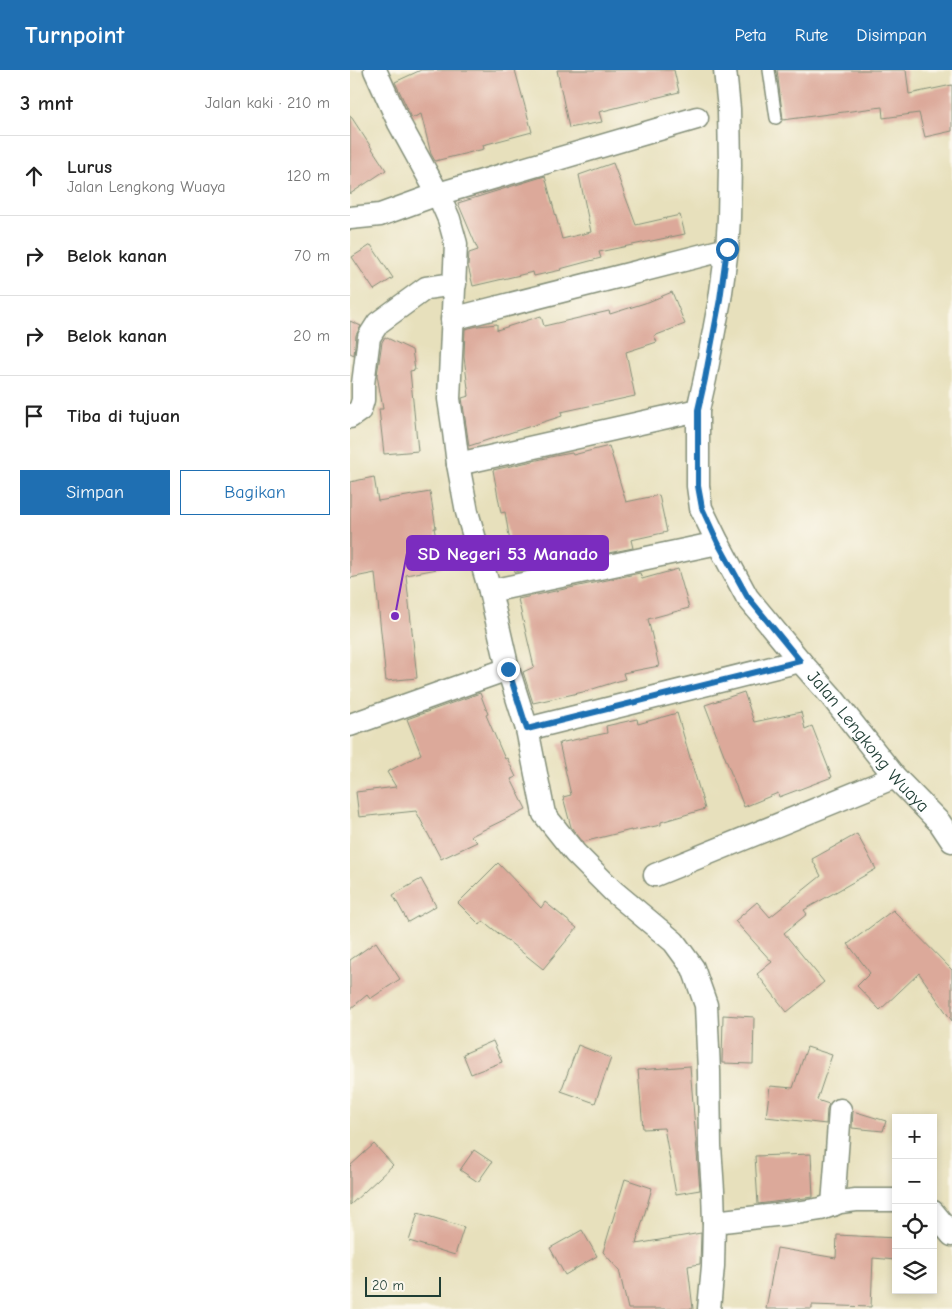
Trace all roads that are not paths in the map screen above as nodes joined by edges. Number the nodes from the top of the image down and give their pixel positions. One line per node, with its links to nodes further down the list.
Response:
1 (375, 70): 6 (street)
2 (725, 70): 8 (street, Jalan Lengkong Wuaya)
3 (770, 70): 5 (lane)
4 (697, 118): 6 (street)
5 (776, 118)
6 (438, 194): 7 (street); 9 (street)
7 (350, 218)
8 (727, 249): 10 (street); 11 (street, Jalan Lengkong Wuaya)
9 (455, 284): 10 (street); 12 (street)
10 (452, 319): 13 (street)
11 (698, 410): 13 (street); 14 (street, Jalan Lengkong Wuaya)
12 (350, 417)
13 (458, 464): 15 (street)
14 (718, 543): 15 (street); 16 (street, Jalan Lengkong Wuaya)
15 (490, 591): 17 (street)
16 (800, 661): 19 (street); 20 (street, Jalan Lengkong Wuaya)
17 (508, 669): 18 (street); 19 (street)
18 (350, 725)
19 (527, 729): 27 (street)
20 (896, 777): 21 (street, Jalan Lengkong Wuaya); 22 (street)
21 (948, 829)
22 (655, 875)
23 (840, 1110): 25 (street)
24 (892, 1200): 25 (street)
25 (833, 1204): 27 (street)
26 (937, 1217): 28 (street)
27 (714, 1222): 29 (street)
28 (952, 1235)
29 (708, 1309)

